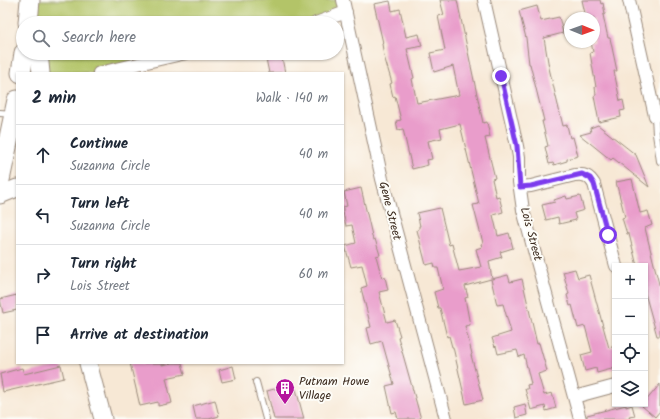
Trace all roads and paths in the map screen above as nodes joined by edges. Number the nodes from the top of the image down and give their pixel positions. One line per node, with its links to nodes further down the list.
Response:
1 (484, 0): 16 (street, Lois Street)
2 (628, 0): 12 (street)
3 (344, 6): 4 (street); 26 (street, Gene Street)
4 (328, 16)
5 (23, 60): 8 (main road)
6 (40, 60): 9 (street)
7 (156, 60): 10 (street)
8 (21, 72)
9 (41, 72)
10 (103, 72)
11 (10, 109): 13 (main road)
12 (656, 116): 14 (lane)
13 (13, 142): 15 (main road)
14 (660, 160)
15 (0, 176)
16 (520, 187): 19 (street); 23 (street, Lois Street)
17 (16, 188): 18 (street)
18 (0, 195)
19 (615, 263)
20 (88, 364): 24 (street)
21 (256, 382): 25 (lane)
22 (612, 387): 23 (street)
23 (574, 397): 27 (street, Lois Street)
24 (103, 419)
25 (266, 419)
26 (446, 419)
27 (580, 419)

